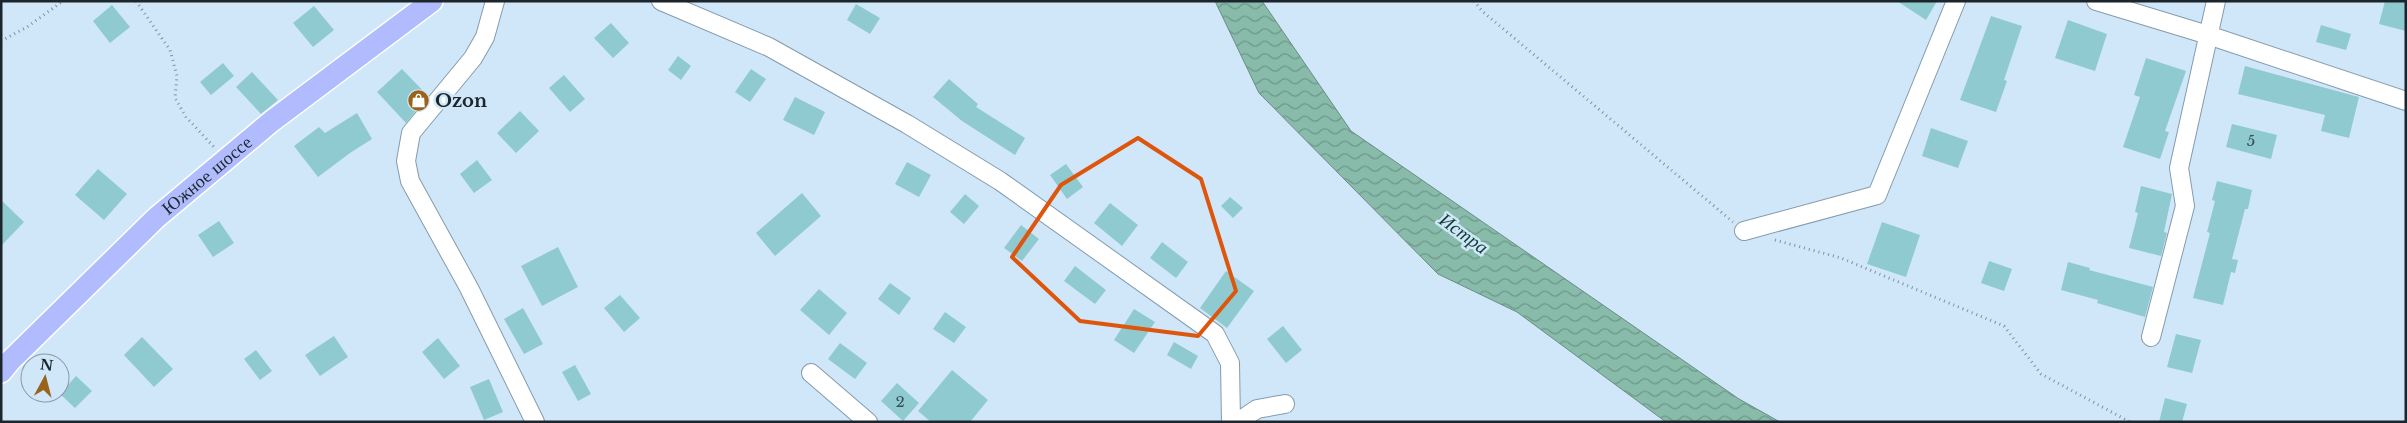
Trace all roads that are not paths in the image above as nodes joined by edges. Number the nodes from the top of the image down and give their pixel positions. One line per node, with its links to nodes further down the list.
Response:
1 (432, 1): 11 (main road, Южное шоссе)
2 (494, 1): 14 (street)
3 (661, 1): 16 (street)
4 (1956, 1): 9 (street)
5 (2096, 1): 7 (street)
6 (2216, 1): 7 (street)
7 (2208, 35): 8 (street); 10 (street)
8 (2406, 101)
9 (1744, 231)
10 (2150, 337)
11 (1, 372)
12 (812, 373): 15 (street)
13 (1285, 404): 17 (street)
14 (535, 422)
15 (868, 422)
16 (1231, 422)
17 (1238, 422)

